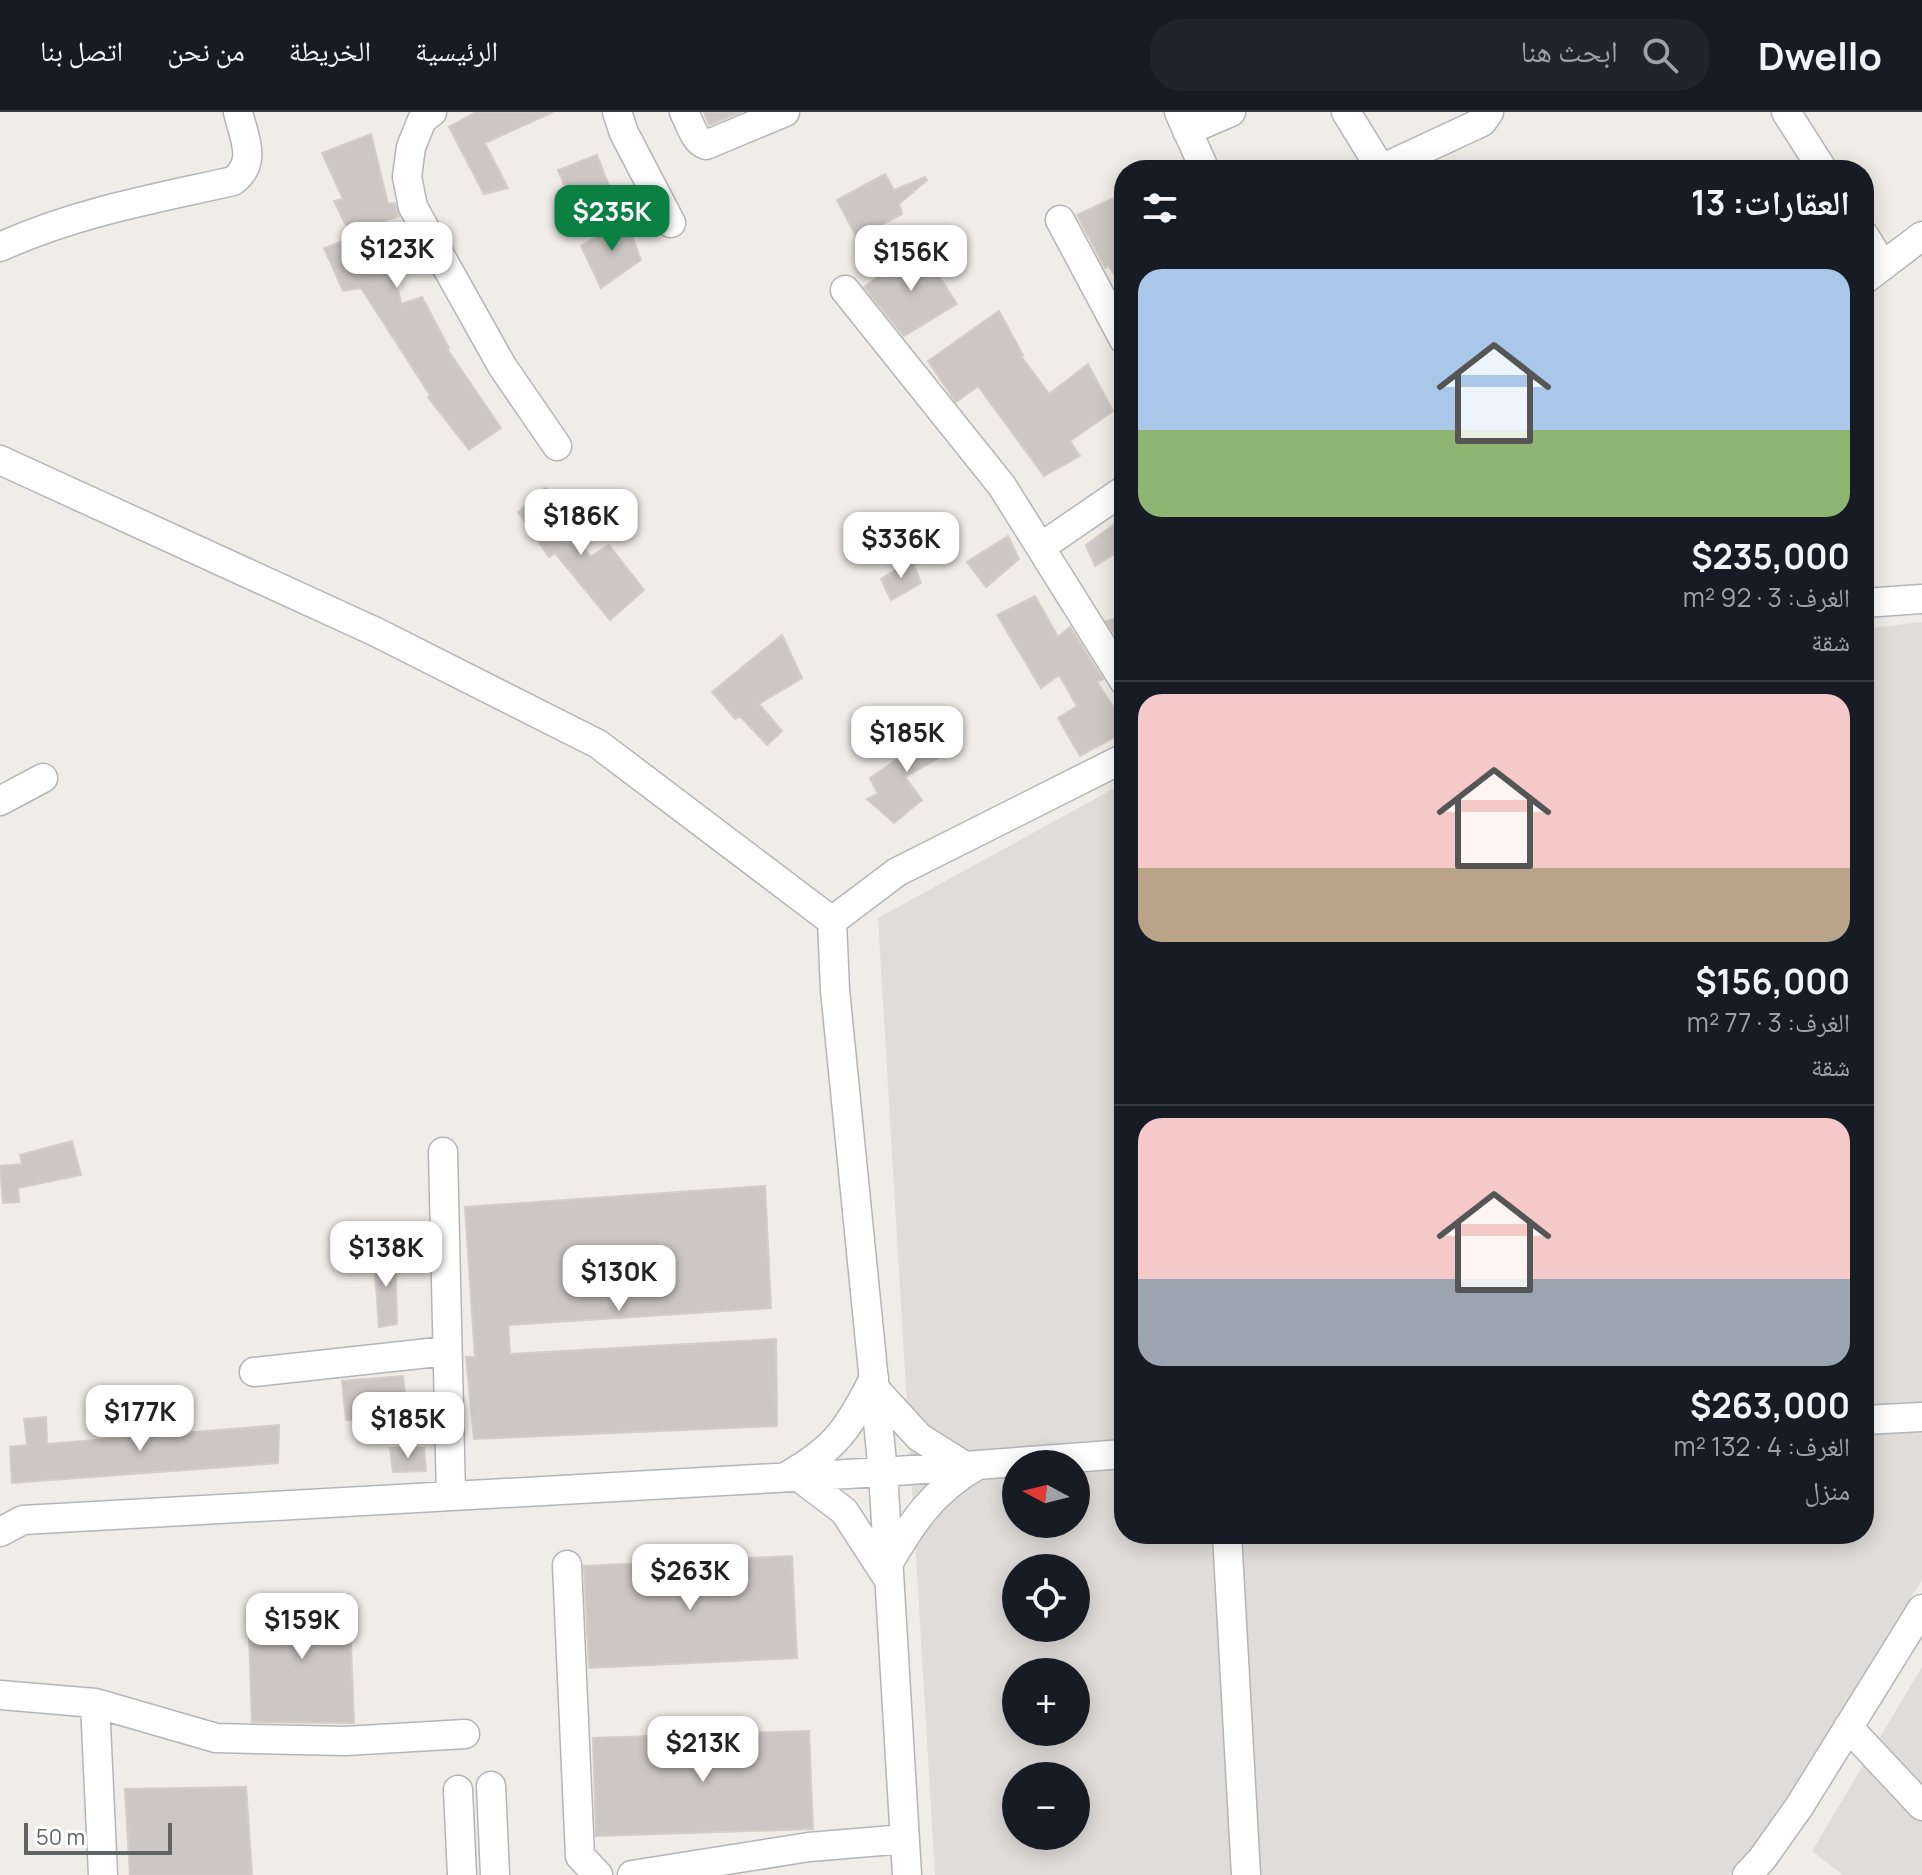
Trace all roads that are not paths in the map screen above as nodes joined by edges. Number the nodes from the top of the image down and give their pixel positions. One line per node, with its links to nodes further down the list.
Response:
1 (238, 112): 18 (street)
2 (432, 112): 22 (street)
3 (617, 112): 16 (street)
4 (684, 112): 5 (street)
5 (785, 112)
6 (1231, 112): 10 (street)
7 (1346, 112): 12 (street)
8 (1489, 112): 13 (street)
9 (1786, 112): 14 (street)
10 (1183, 121): 11 (street)
11 (1201, 160)
12 (1375, 160)
13 (1402, 160)
14 (1817, 160)
15 (1060, 220): 21 (street)
16 (671, 223)
17 (1922, 236): 19 (street)
18 (0, 247)
19 (1874, 273)
20 (845, 290): 25 (street)
21 (1114, 321)
22 (557, 446)
23 (0, 460): 32 (street)
24 (1114, 497): 25 (street)
25 (1041, 547): 28 (street)
26 (1922, 599): 27 (street)
27 (1874, 602)
28 (1114, 665)
29 (1114, 763): 32 (street)
30 (43, 778): 31 (street)
31 (0, 801)
32 (832, 921): 36 (street)
33 (443, 1152): 34 (street)
34 (447, 1351): 35 (street); 43 (street)
35 (254, 1372)
36 (875, 1383): 40 (street); 41 (street); 42 (street)
37 (1874, 1420): 38 (street)
38 (1917, 1421)
39 (1114, 1455): 40 (street)
40 (971, 1466): 41 (street); 47 (street)
41 (883, 1472): 42 (street); 47 (street)
42 (791, 1478): 43 (street); 47 (street)
43 (451, 1496): 44 (street)
44 (8, 1520)
45 (1228, 1544): 64 (street)
46 (567, 1565): 61 (street)
47 (888, 1572): 56 (street)
48 (1922, 1609): 51 (street)
49 (0, 1695): 50 (street)
50 (95, 1703): 52 (street); 58 (street)
51 (1848, 1727): 55 (street); 57 (street)
52 (465, 1734)
53 (491, 1786): 60 (street)
54 (458, 1790): 59 (street)
55 (1922, 1806)
56 (905, 1839): 62 (street); 63 (street)
57 (1762, 1870)
58 (103, 1875)
59 (462, 1875)
60 (495, 1875)
61 (598, 1875)
62 (632, 1875)
63 (907, 1875)
64 (1246, 1875)

